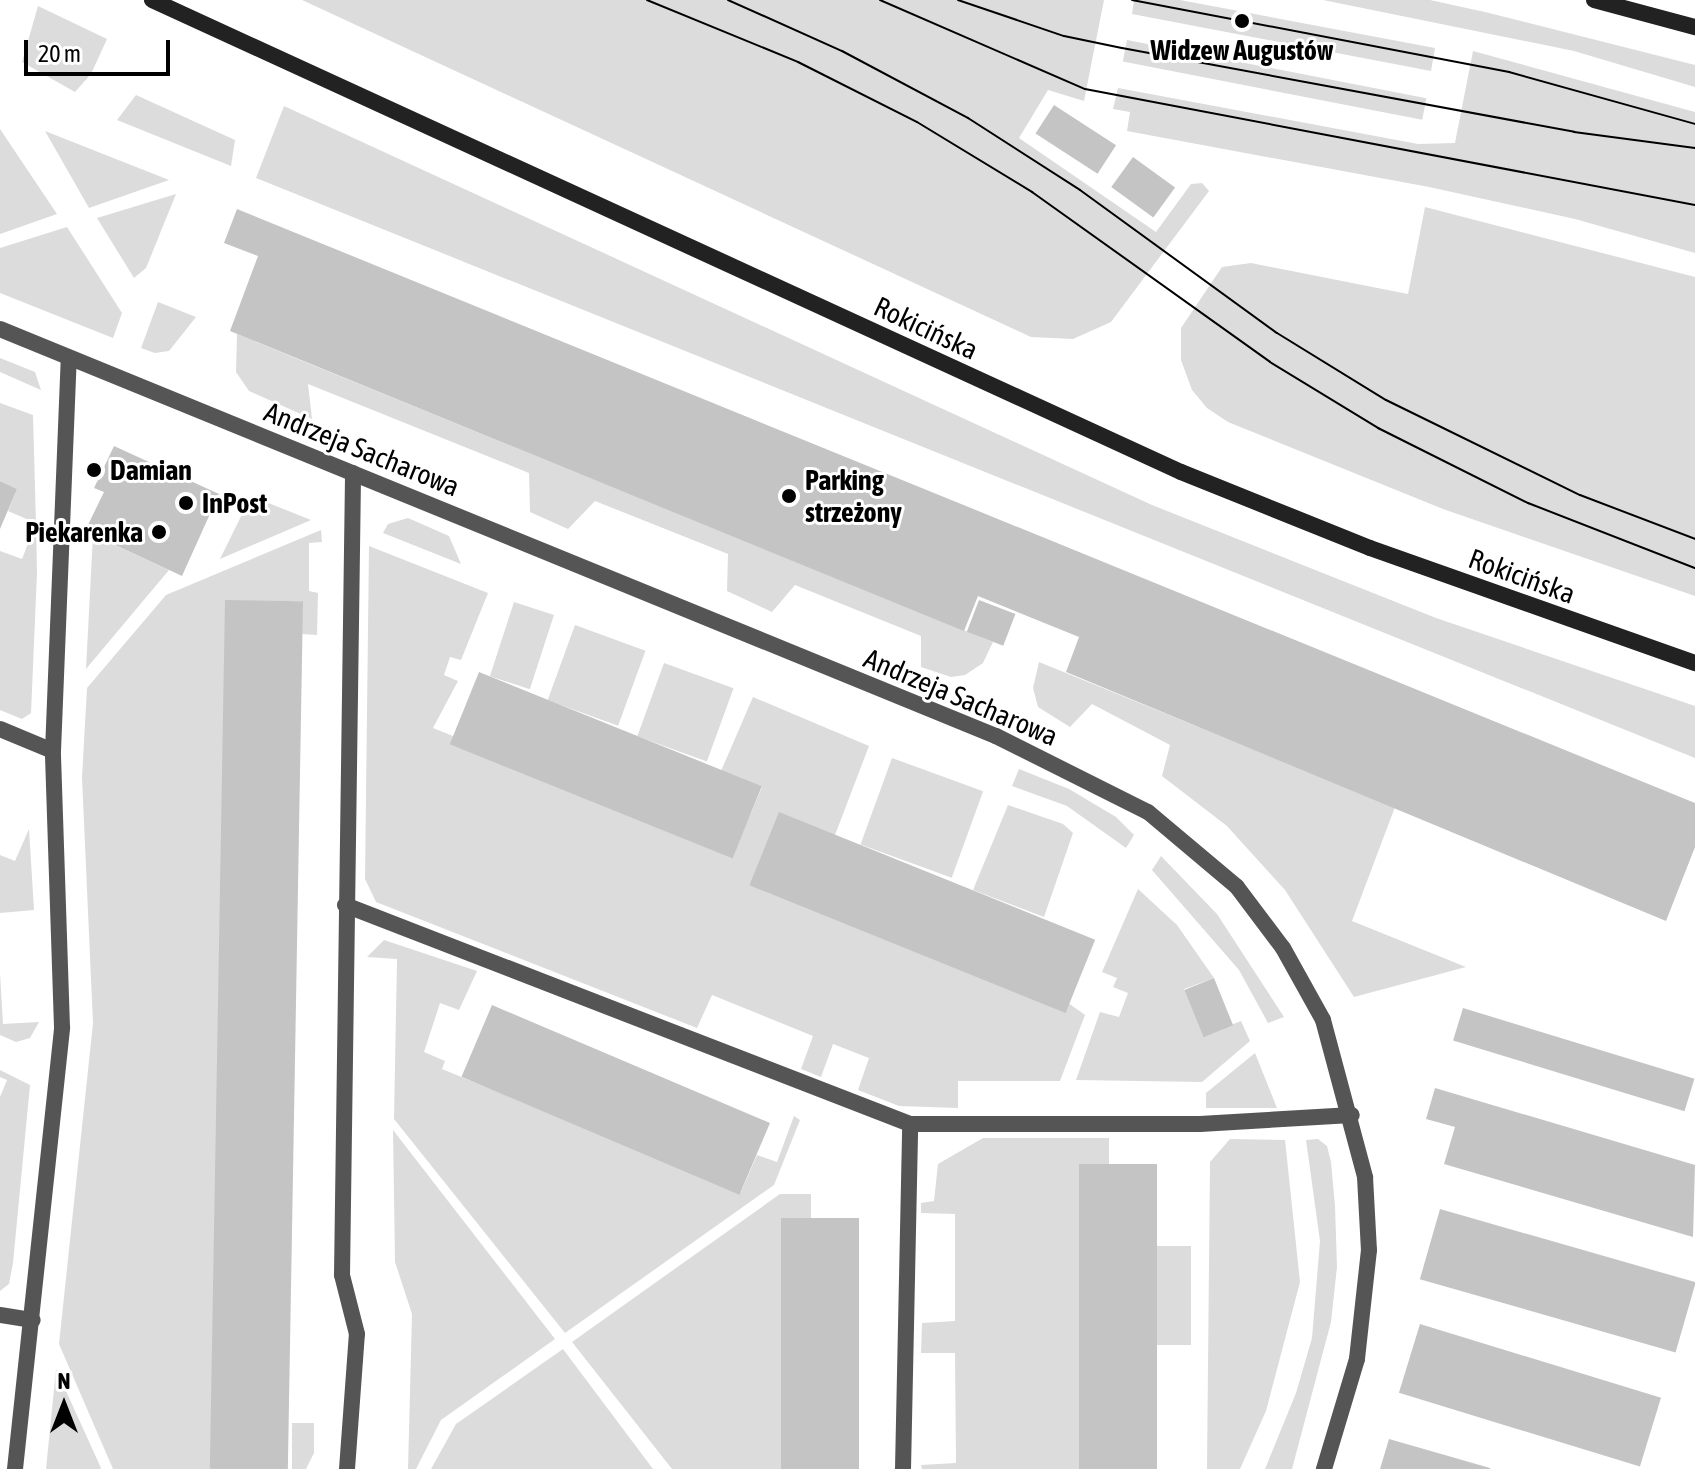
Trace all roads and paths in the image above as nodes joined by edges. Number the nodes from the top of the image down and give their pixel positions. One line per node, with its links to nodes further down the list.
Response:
1 (152, 0): 7 (main road, Rokicińska)
2 (1594, 0): 3 (main road)
3 (1695, 27)
4 (0, 329): 5 (street, Andrzeja Sacharowa)
5 (69, 359): 6 (street, Andrzeja Sacharowa); 9 (street)
6 (353, 473): 10 (street); 11 (street, Andrzeja Sacharowa)
7 (1695, 663)
8 (0, 729): 9 (street)
9 (53, 751): 14 (street)
10 (345, 905): 12 (street); 16 (street)
11 (1352, 1115): 12 (street); 18 (street, Andrzeja Sacharowa)
12 (910, 1124): 17 (street)
13 (0, 1315): 14 (street)
14 (33, 1320): 15 (street)
15 (15, 1469)
16 (347, 1469)
17 (903, 1469)
18 (1324, 1469)

